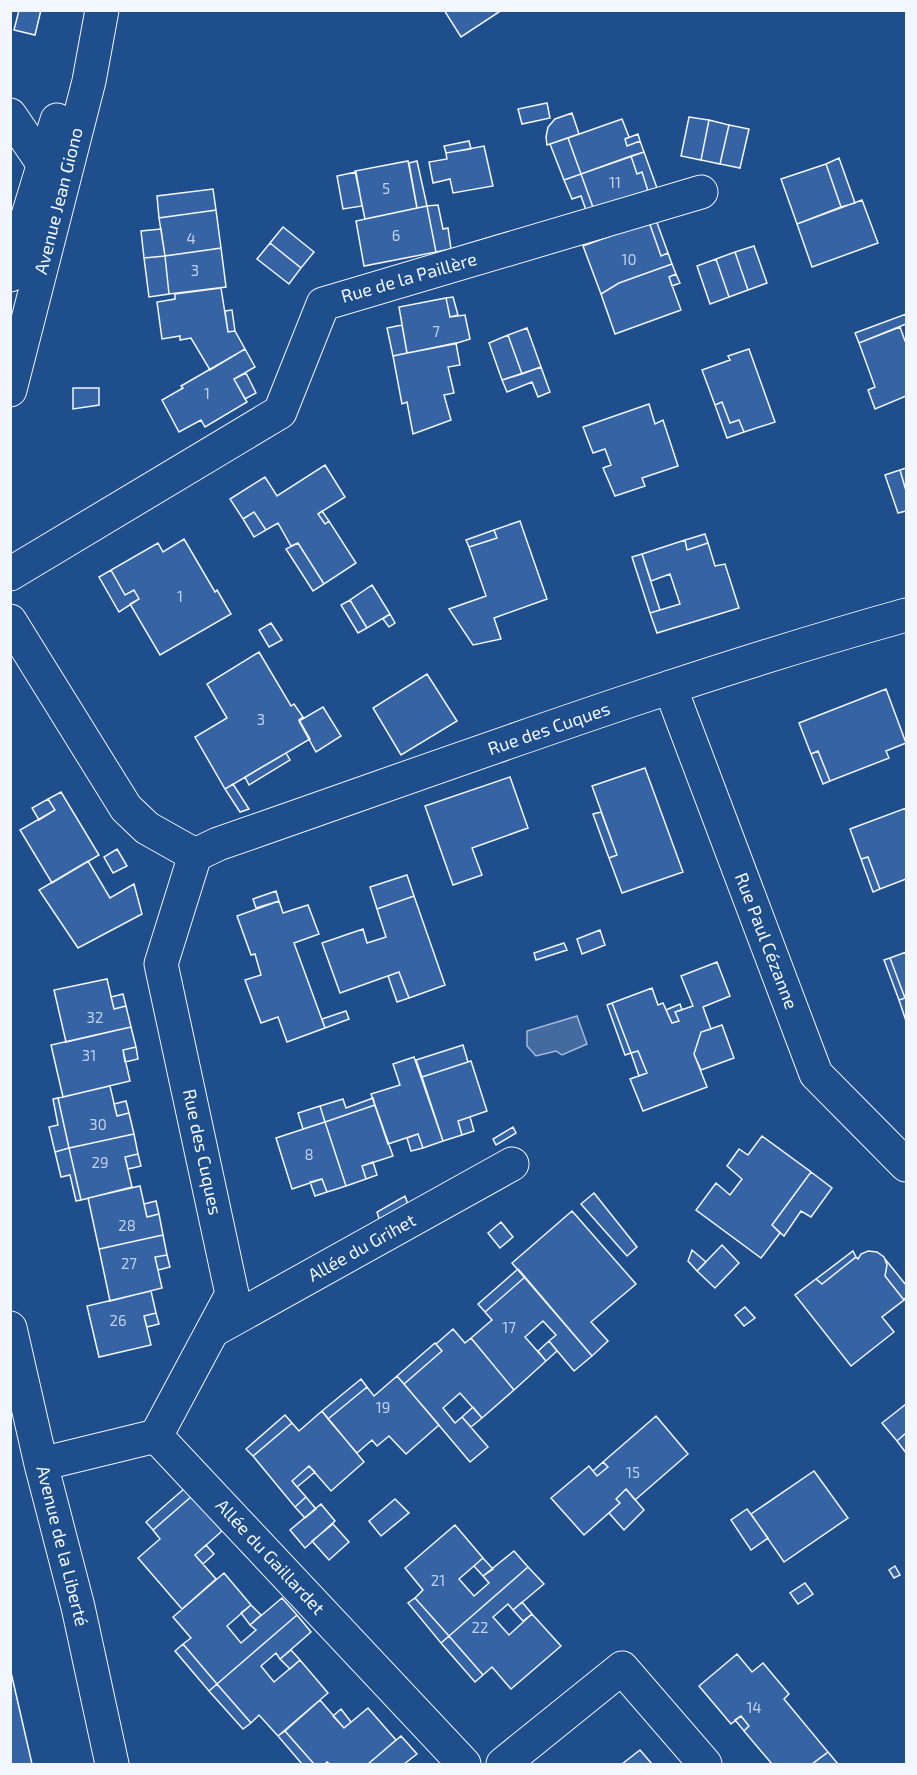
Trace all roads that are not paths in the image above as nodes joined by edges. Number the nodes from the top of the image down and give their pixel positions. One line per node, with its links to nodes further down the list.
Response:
1 (94, 10): 4 (street, Avenue Jean Giono)
2 (102, 10): 7 (street, Avenue Jean Giono)
3 (10, 115): 4 (street)
4 (44, 165): 6 (street, Avenue Jean Giono)
5 (701, 192): 8 (street, Rue de la Paillère)
6 (10, 275)
7 (10, 390)
8 (10, 574)
9 (906, 615): 11 (street, Rue des Cuques)
10 (10, 621): 12 (street)
11 (670, 687): 12 (street, Rue des Cuques); 14 (street, Rue Paul Cézanne)
12 (195, 855): 16 (street, Rue des Cuques)
13 (512, 1164): 16 (street, Allée du Grihet)
14 (906, 1166)
15 (10, 1328): 18 (street, Avenue de la Liberté)
16 (212, 1331): 17 (street, Rue des Cuques)
17 (156, 1436): 18 (street); 20 (street, Allée du Gaillardet)
18 (40, 1464): 19 (street, Avenue de la Liberté)
19 (112, 1764)
20 (464, 1764)
21 (503, 1764): 22 (street)
22 (705, 1764)

